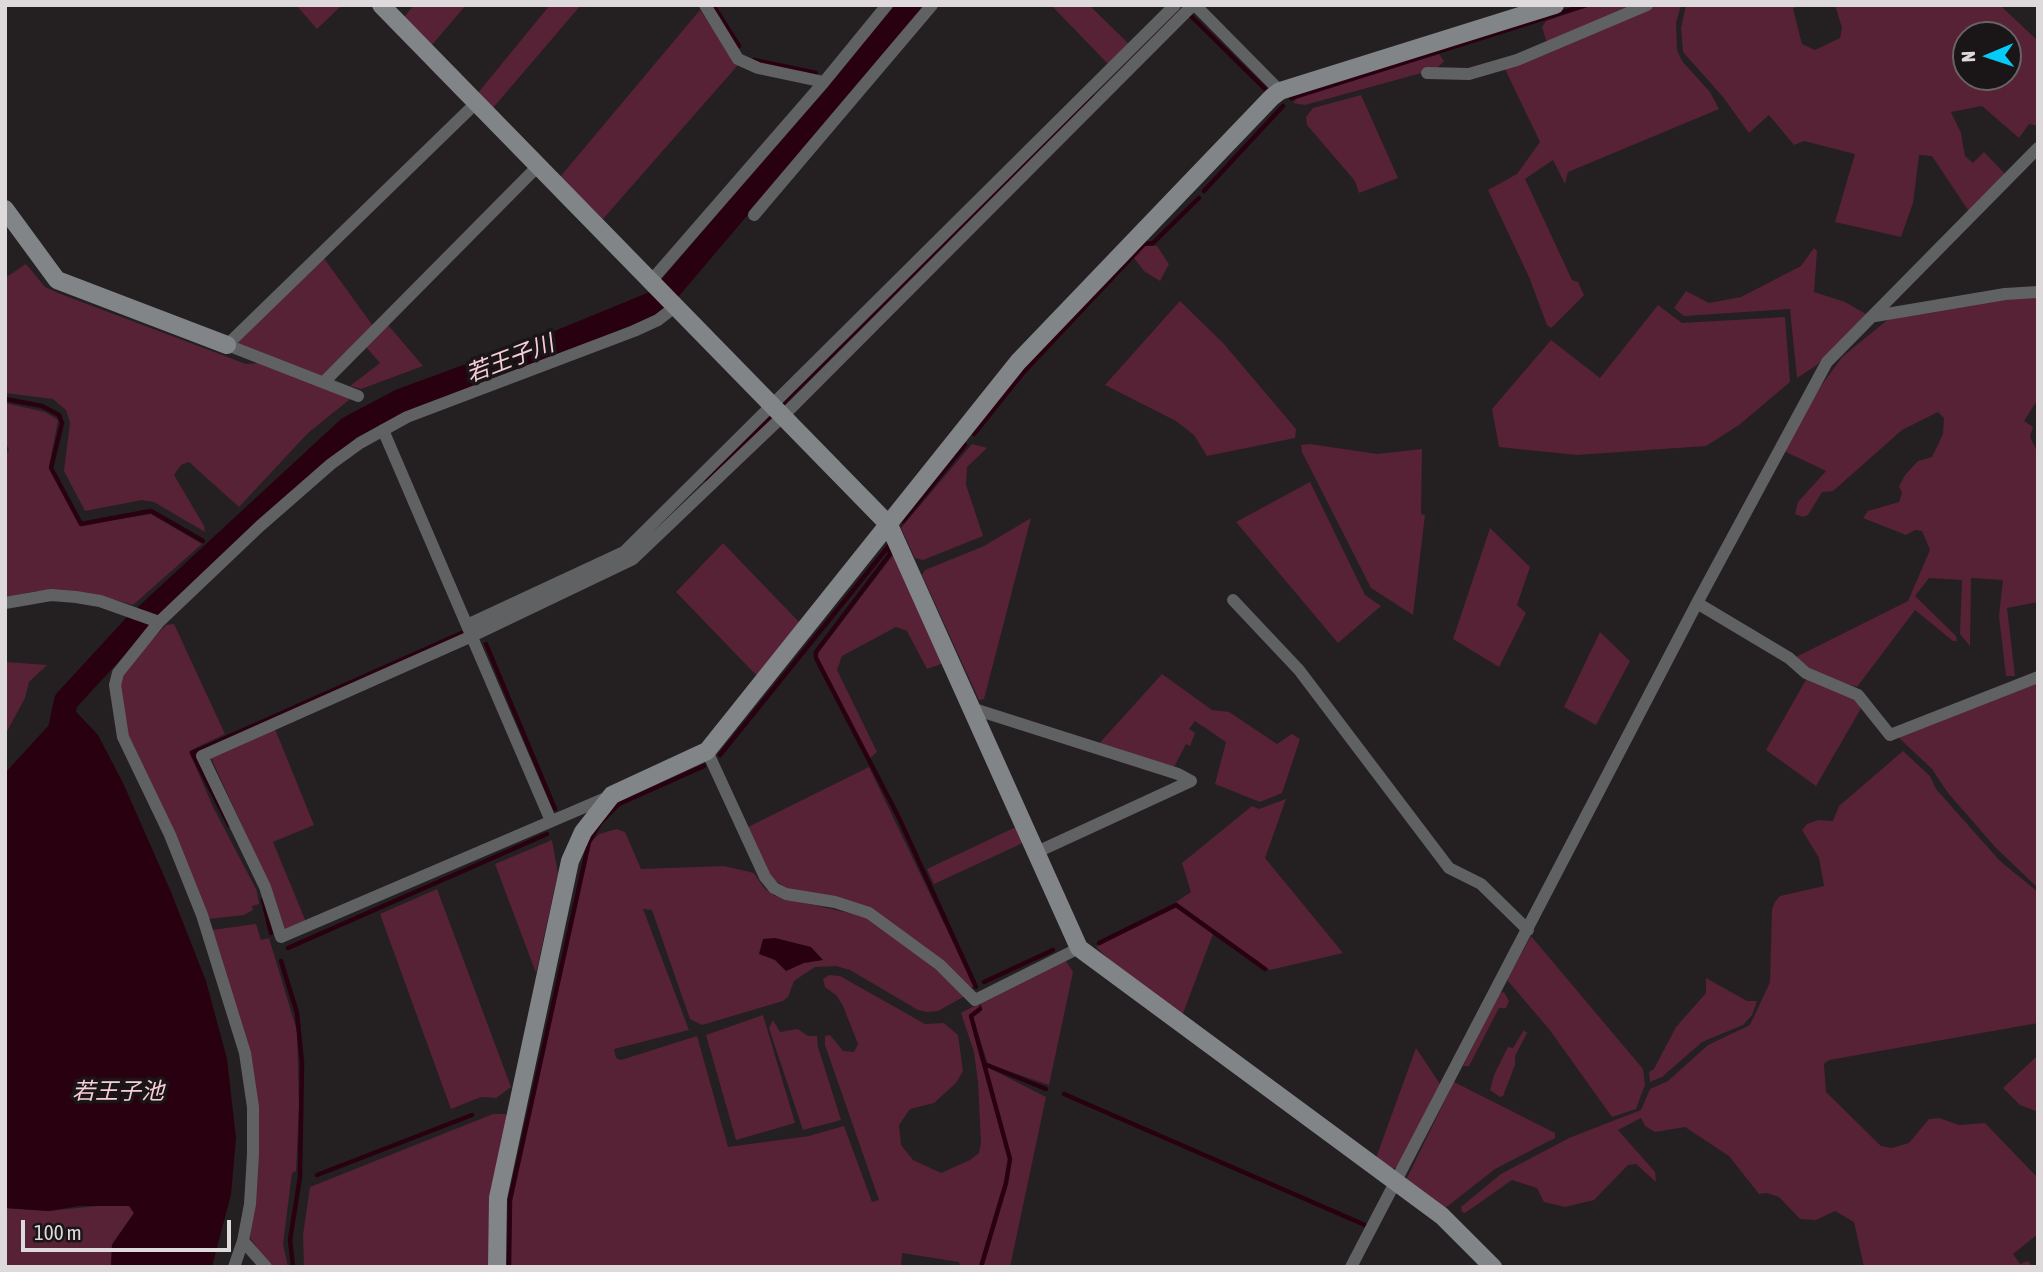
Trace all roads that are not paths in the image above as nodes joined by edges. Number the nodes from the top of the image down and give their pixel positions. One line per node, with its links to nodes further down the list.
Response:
1 (381, 5): 12 (street)
2 (705, 5): 10 (street)
3 (887, 5): 10 (street)
4 (932, 5): 16 (street)
5 (1175, 5): 24 (street)
6 (1194, 5): 11 (street); 24 (street)
7 (1555, 5): 11 (street)
8 (1647, 5): 9 (street)
9 (1427, 73)
10 (824, 82): 17 (street)
11 (1280, 91): 26 (street)
12 (476, 103): 14 (street); 21 (street)
13 (2038, 148): 20 (street)
14 (538, 166): 17 (street); 22 (street)
15 (5, 209): 21 (street)
16 (754, 215)
17 (652, 282): 19 (street)
18 (2038, 292): 20 (street)
19 (674, 304): 24 (street); 25 (street)
20 (1875, 316): 29 (street)
21 (227, 345): 22 (street)
22 (324, 382): 23 (street)
23 (358, 396)
24 (778, 410): 26 (street); 31 (street)
25 (383, 430): 30 (street); 31 (street)
26 (889, 525): 33 (street); 34 (street)
27 (1233, 600): 38 (street)
28 (5, 603): 30 (street)
29 (1697, 603): 32 (street); 38 (street)
30 (159, 622): 41 (street)
31 (469, 630): 36 (street); 36 (street)
32 (2038, 677)
33 (974, 709): 37 (street); 37 (street)
34 (707, 751): 35 (street); 39 (street)
35 (612, 795): 36 (street); 44 (street)
36 (551, 821)
37 (1037, 852): 39 (street)
38 (1528, 930): 40 (street)
39 (1079, 948): 40 (street)
40 (1396, 1182): 45 (street); 46 (street)
41 (243, 1241): 42 (street); 43 (street)
42 (234, 1267)
43 (266, 1267)
44 (497, 1267)
45 (1351, 1267)
46 (1493, 1267)

